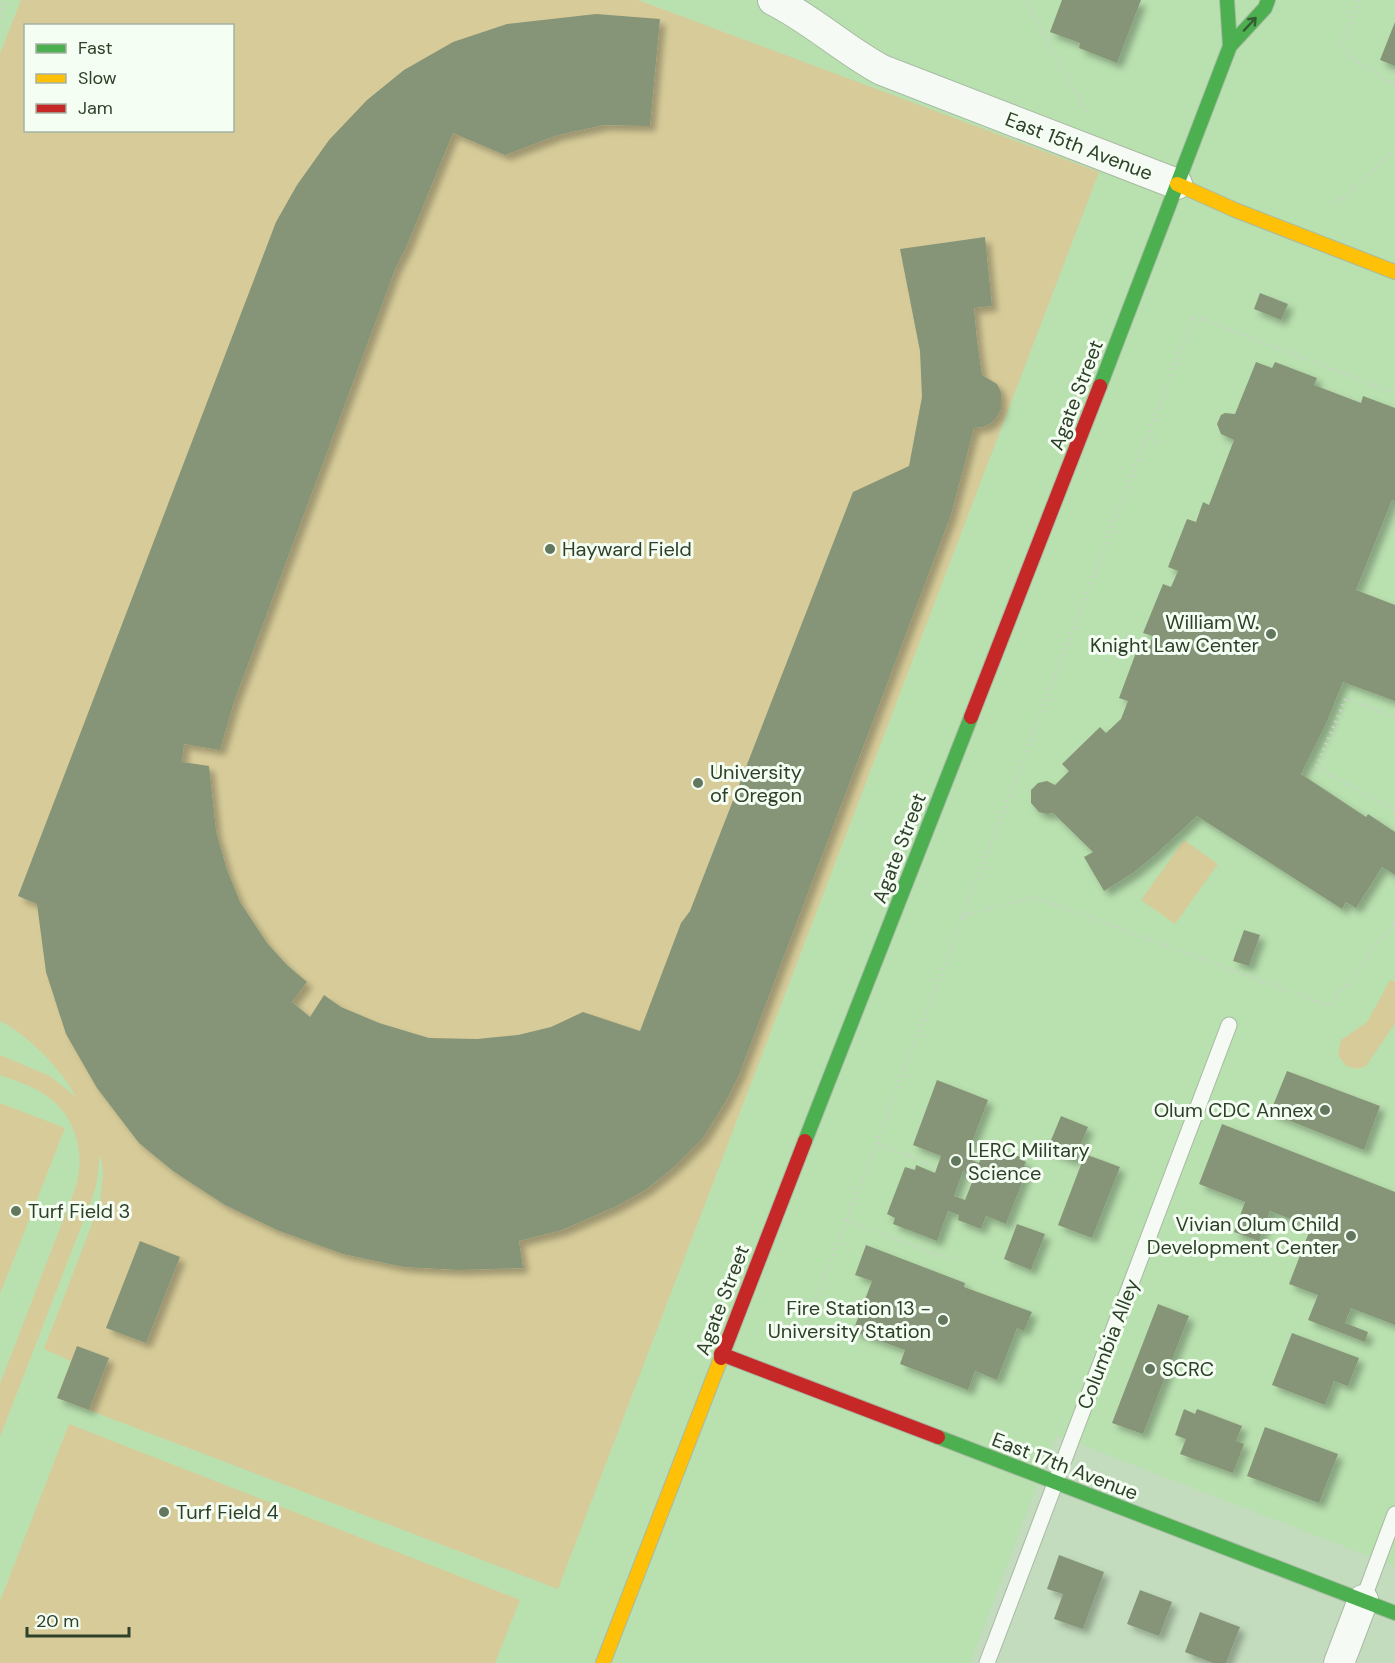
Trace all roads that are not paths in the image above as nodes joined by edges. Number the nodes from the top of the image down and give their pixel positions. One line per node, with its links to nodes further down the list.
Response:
1 (773, 0): 5 (street, East 15th Avenue)
2 (1227, 0): 4 (street, Agate Street)
3 (1268, 0): 4 (street, Agate Street, one-way to 3)
4 (1230, 46): 5 (street, Agate Street)
5 (1177, 184): 6 (street, East 15th Avenue); 8 (street, Agate Street)
6 (1395, 272)
7 (1229, 1025): 9 (lane, Columbia Alley)
8 (722, 1354): 9 (street, East 17th Avenue); 13 (street, Agate Street)
9 (1055, 1483): 11 (street, East 17th Avenue); 14 (lane, Columbia Alley)
10 (1395, 1514): 11 (lane)
11 (1363, 1600): 12 (street, East 17th Avenue); 15 (street)
12 (1395, 1613)
13 (603, 1663)
14 (987, 1663)
15 (1339, 1663)

